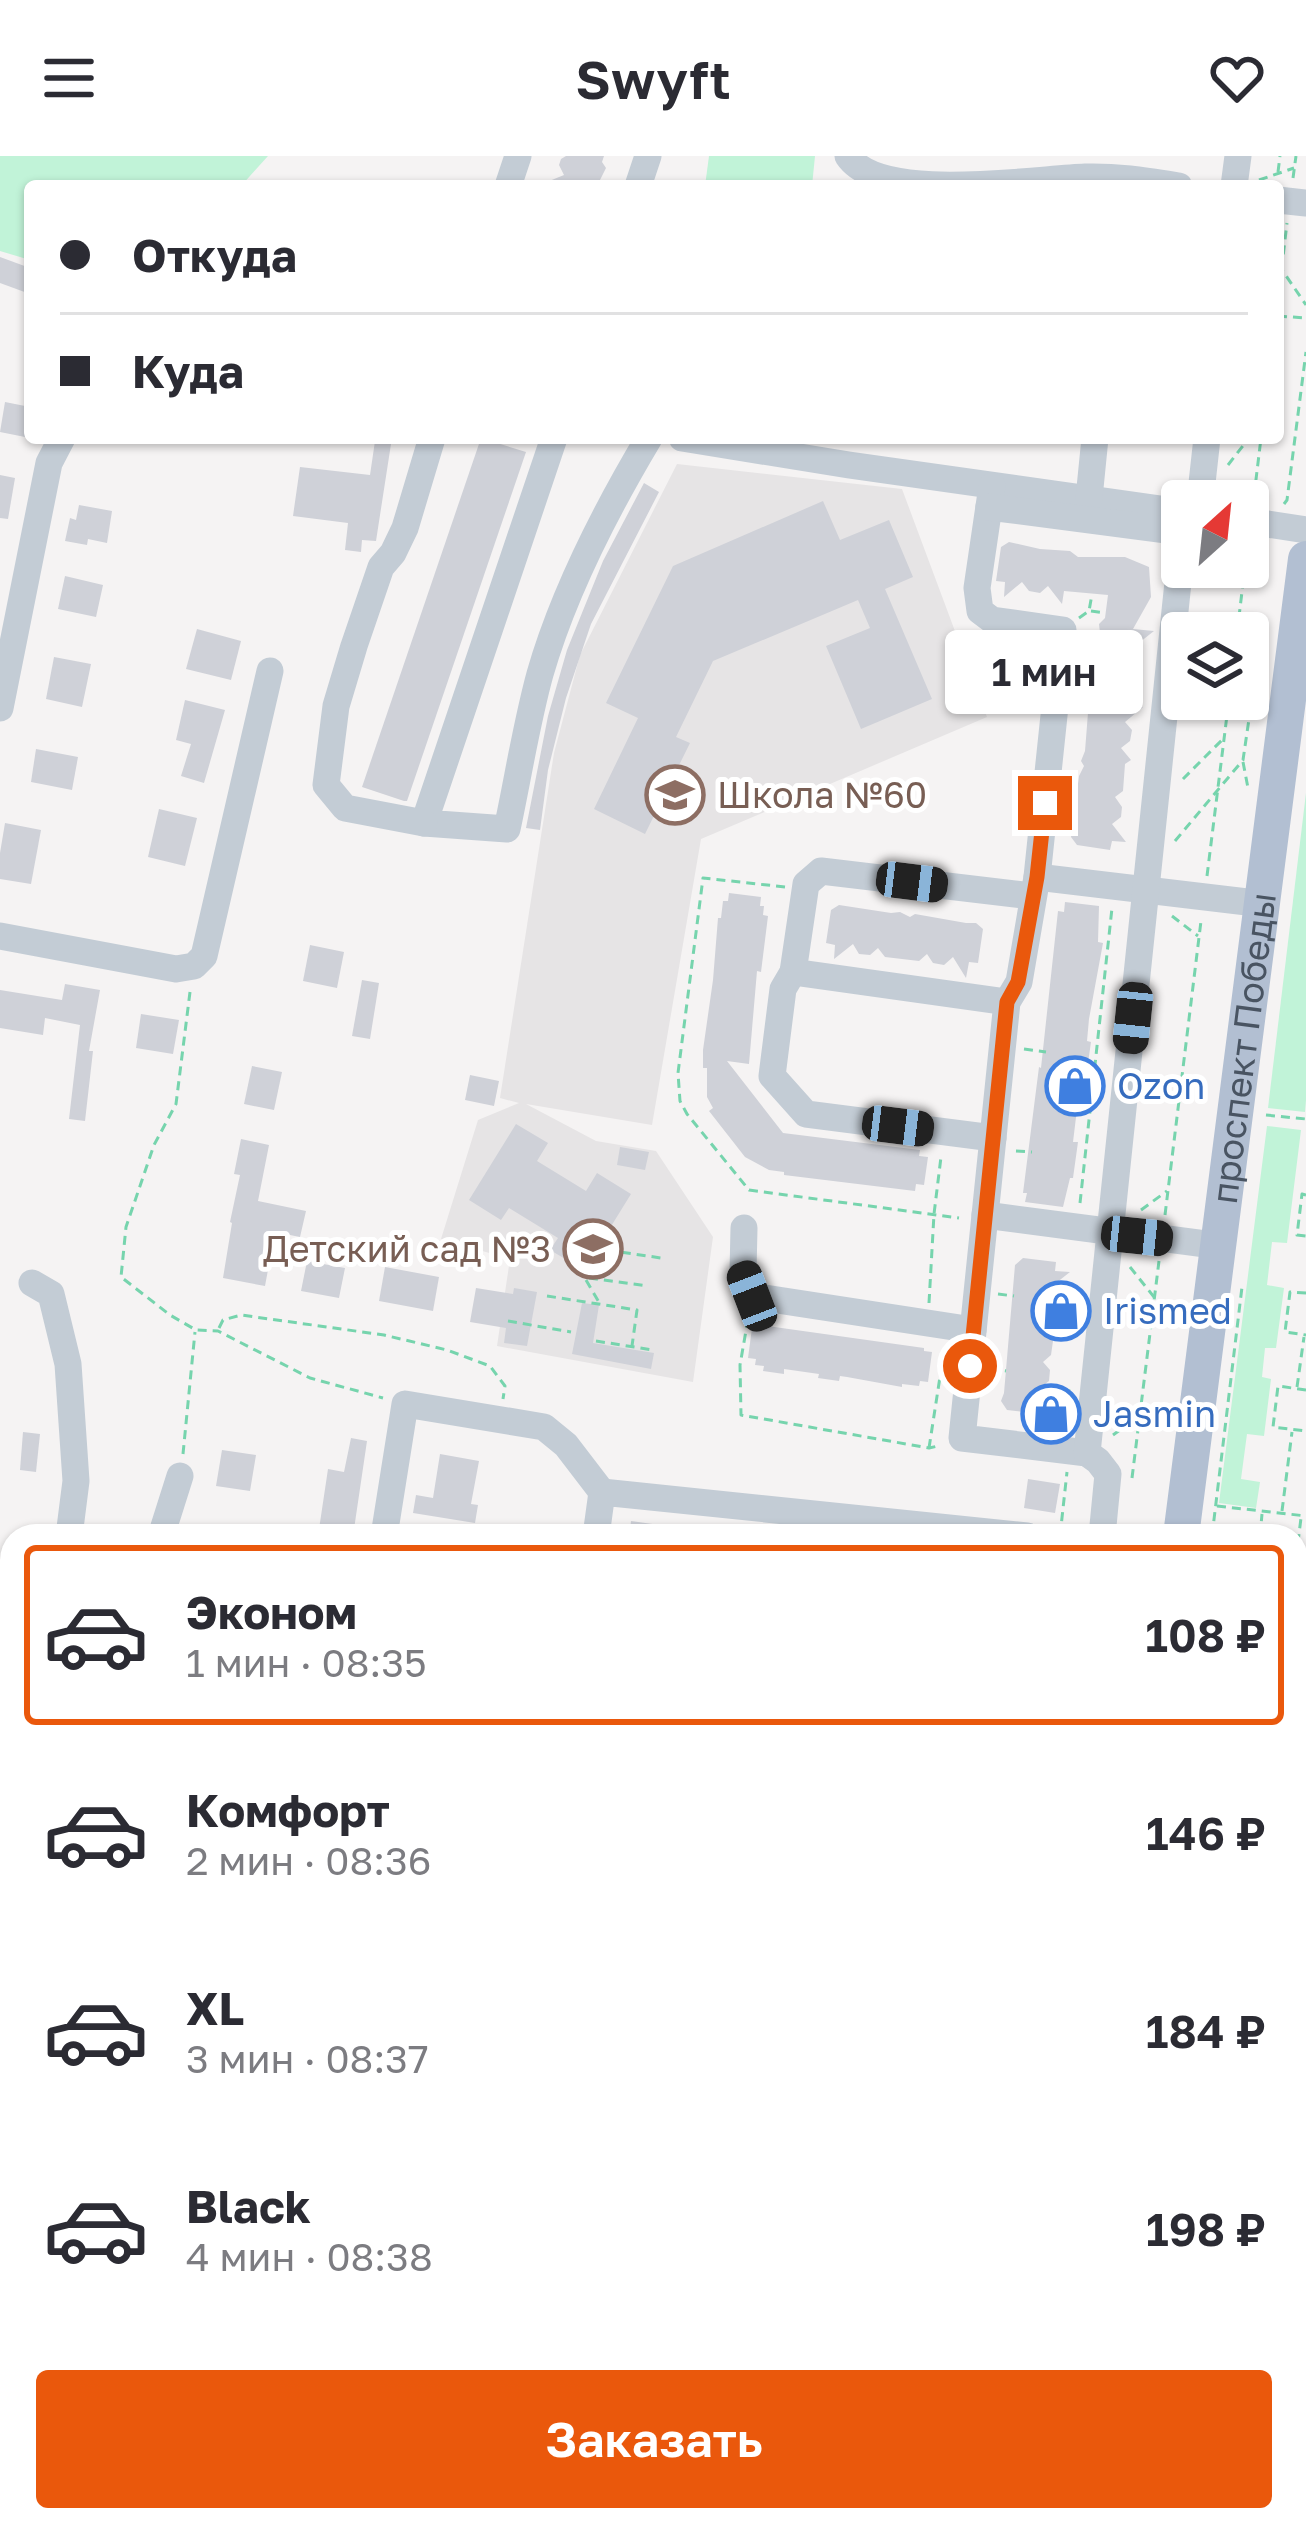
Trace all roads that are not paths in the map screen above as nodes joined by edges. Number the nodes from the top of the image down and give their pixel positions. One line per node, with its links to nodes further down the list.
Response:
1 (848, 156): 4 (street)
2 (943, 170): 5 (street); 6 (street)
3 (1127, 173): 7 (street)
4 (883, 180)
5 (907, 180)
6 (980, 180)
7 (1056, 180)
8 (59, 444): 27 (street)
9 (430, 444): 28 (street)
10 (552, 444): 28 (street)
11 (645, 444): 28 (street)
12 (754, 444): 15 (street)
13 (1094, 444): 18 (street)
14 (1206, 444): 16 (street)
15 (851, 452): 17 (street)
16 (1202, 480)
17 (990, 497): 18 (street); 21 (street); 29 (street)
18 (1089, 498): 19 (street)
19 (1161, 509)
20 (1269, 525): 22 (street)
21 (1161, 528)
22 (1306, 530)
23 (1306, 559): 25 (main road, проспект Победы)
24 (1177, 588): 30 (street)
25 (1302, 618): 31 (main road, проспект Победы)
26 (271, 671): 32 (street)
27 (0, 708)
28 (424, 824)
29 (1034, 886): 30 (street); 33 (street); 34 (street)
30 (1146, 889): 31 (street); 38 (street)
31 (1264, 904): 39 (main road, проспект Победы)
32 (0, 936)
33 (794, 972): 34 (street); 35 (street)
34 (1007, 1002): 35 (street)
35 (993, 1138): 36 (street)
36 (985, 1215): 38 (street); 41 (street)
37 (744, 1228): 41 (street)
38 (1112, 1234): 39 (street); 42 (street)
39 (1220, 1246): 45 (main road, проспект Победы)
40 (32, 1283): 46 (street)
41 (950, 1326): 42 (street)
42 (1087, 1453): 51 (street)
43 (180, 1476): 47 (street)
44 (602, 1492): 48 (street); 49 (street); 50 (street)
45 (1184, 1519)
46 (71, 1524)
47 (165, 1524)
48 (386, 1524)
49 (598, 1524)
50 (884, 1524)
51 (1103, 1524)

